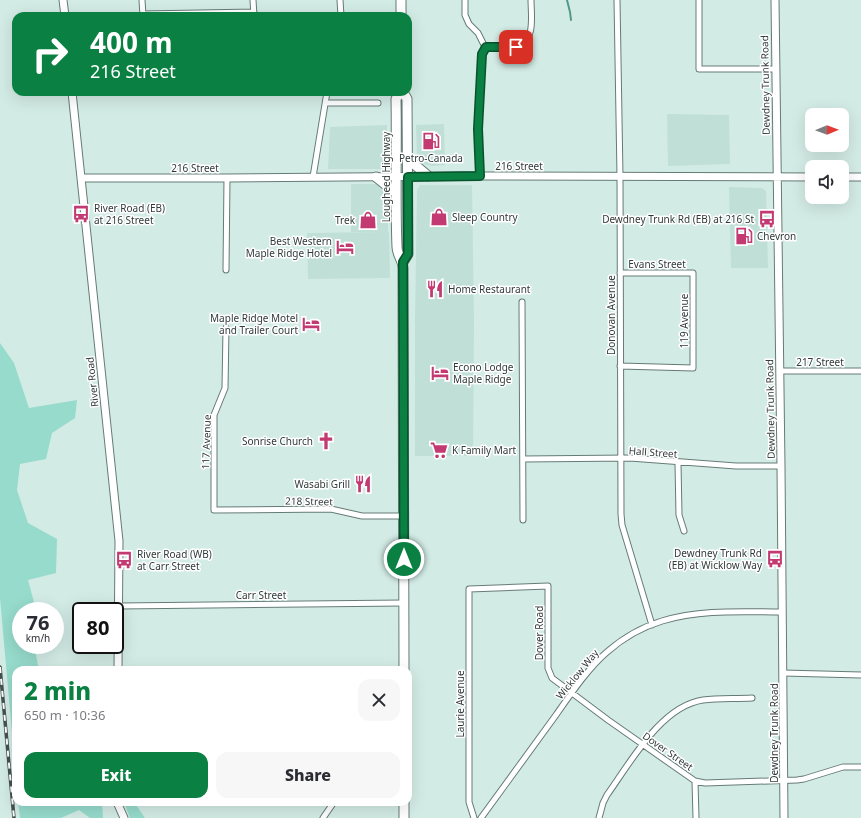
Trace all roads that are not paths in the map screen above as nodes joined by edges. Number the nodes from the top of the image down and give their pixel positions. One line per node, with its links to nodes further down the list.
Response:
1 (63, 0): 11 (main road)
2 (142, 0): 12 (street)
3 (253, 0): 13 (street)
4 (340, 0): 14 (street)
5 (401, 0): 15 (highway)
6 (465, 0): 16 (street)
7 (531, 0): 16 (street)
8 (617, 0): 27 (street, Donovan Avenue)
9 (699, 0): 17 (street)
10 (774, 0): 17 (main road, Dewdney Trunk Road)
11 (64, 12)
12 (143, 12)
13 (254, 12)
14 (341, 12)
15 (401, 12)
16 (486, 47): 26 (street)
17 (775, 69): 32 (main road, Dewdney Trunk Road)
18 (72, 96): 36 (main road, River Road)
19 (327, 96): 22 (street)
20 (399, 96): 30 (highway, Lougheed Highway)
21 (405, 96): 24 (highway, Lougheed Highway)
22 (326, 103): 23 (street); 28 (street)
23 (378, 103)
24 (408, 159): 25 (highway); 31 (highway, Lougheed Highway)
25 (428, 176): 26 (main road, 216 Street); 31 (main road, 216 Street)
26 (480, 176): 27 (main road, 216 Street)
27 (620, 176): 32 (main road, 216 Street); 41 (street, Donovan Avenue)
28 (313, 177): 29 (main road, 216 Street); 37 (main road, 216 Street)
29 (376, 177): 30 (main road, 216 Street); 38 (highway)
30 (396, 177): 31 (main road, 216 Street); 38 (highway, Lougheed Highway)
31 (408, 177): 39 (highway, Lougheed Highway)
32 (776, 177): 33 (main road, 216 Street); 46 (main road, Dewdney Trunk Road)
33 (805, 177)
34 (849, 177): 35 (main road)
35 (861, 177)
36 (81, 178): 37 (main road, 216 Street); 57 (main road, River Road)
37 (227, 178): 40 (street)
38 (396, 193): 39 (highway, Lougheed Highway)
39 (403, 262): 53 (highway, Lougheed Highway)
40 (226, 270)
41 (620, 273): 42 (street, Evans Street); 45 (street, Donovan Avenue)
42 (693, 273): 45 (street, 119 Avenue)
43 (522, 302): 48 (street)
44 (226, 328): 52 (street, 117 Avenue)
45 (620, 366): 49 (street, Donovan Avenue)
46 (780, 371): 47 (street, 217 Street); 51 (main road, Dewdney Trunk Road)
47 (861, 371)
48 (523, 459): 49 (street, Hall Street); 54 (street)
49 (620, 459): 50 (street, Hall Street); 61 (street, Donovan Avenue)
50 (678, 463): 51 (street, Hall Street); 55 (street)
51 (781, 466): 60 (main road, Dewdney Trunk Road)
52 (214, 510): 53 (street, 218 Street)
53 (403, 516): 58 (highway, Lougheed Highway)
54 (523, 520)
55 (684, 531)
56 (548, 586): 69 (street, Dover Road); 81 (street, Laurie Avenue)
57 (119, 602)
58 (404, 603): 59 (street, Carr Street); 64 (highway, Lougheed Highway)
59 (124, 606)
60 (782, 612): 61 (street, Wicklow Way); 66 (main road, Dewdney Trunk Road)
61 (652, 625): 69 (street, Wicklow Way)
62 (118, 654): 63 (main road, River Road)
63 (118, 666)
64 (404, 666)
65 (861, 672): 67 (street)
66 (783, 674): 67 (street); 74 (main road, Dewdney Trunk Road)
67 (849, 675): 68 (street)
68 (861, 675)
69 (572, 693): 71 (street, Dover Street); 82 (street, Wicklow Way)
70 (752, 698): 71 (street)
71 (643, 744): 73 (street, Dover Street); 83 (street)
72 (861, 767): 74 (street, Dover Street)
73 (695, 781): 74 (street, Dover Street); 84 (street)
74 (784, 781): 85 (main road, Dewdney Trunk Road)
75 (119, 806): 78 (main road)
76 (331, 806): 79 (street)
77 (404, 806): 80 (highway)
78 (124, 818)
79 (323, 818)
80 (404, 818)
81 (474, 818)
82 (481, 818)
83 (599, 818)
84 (696, 818)
85 (784, 818)

